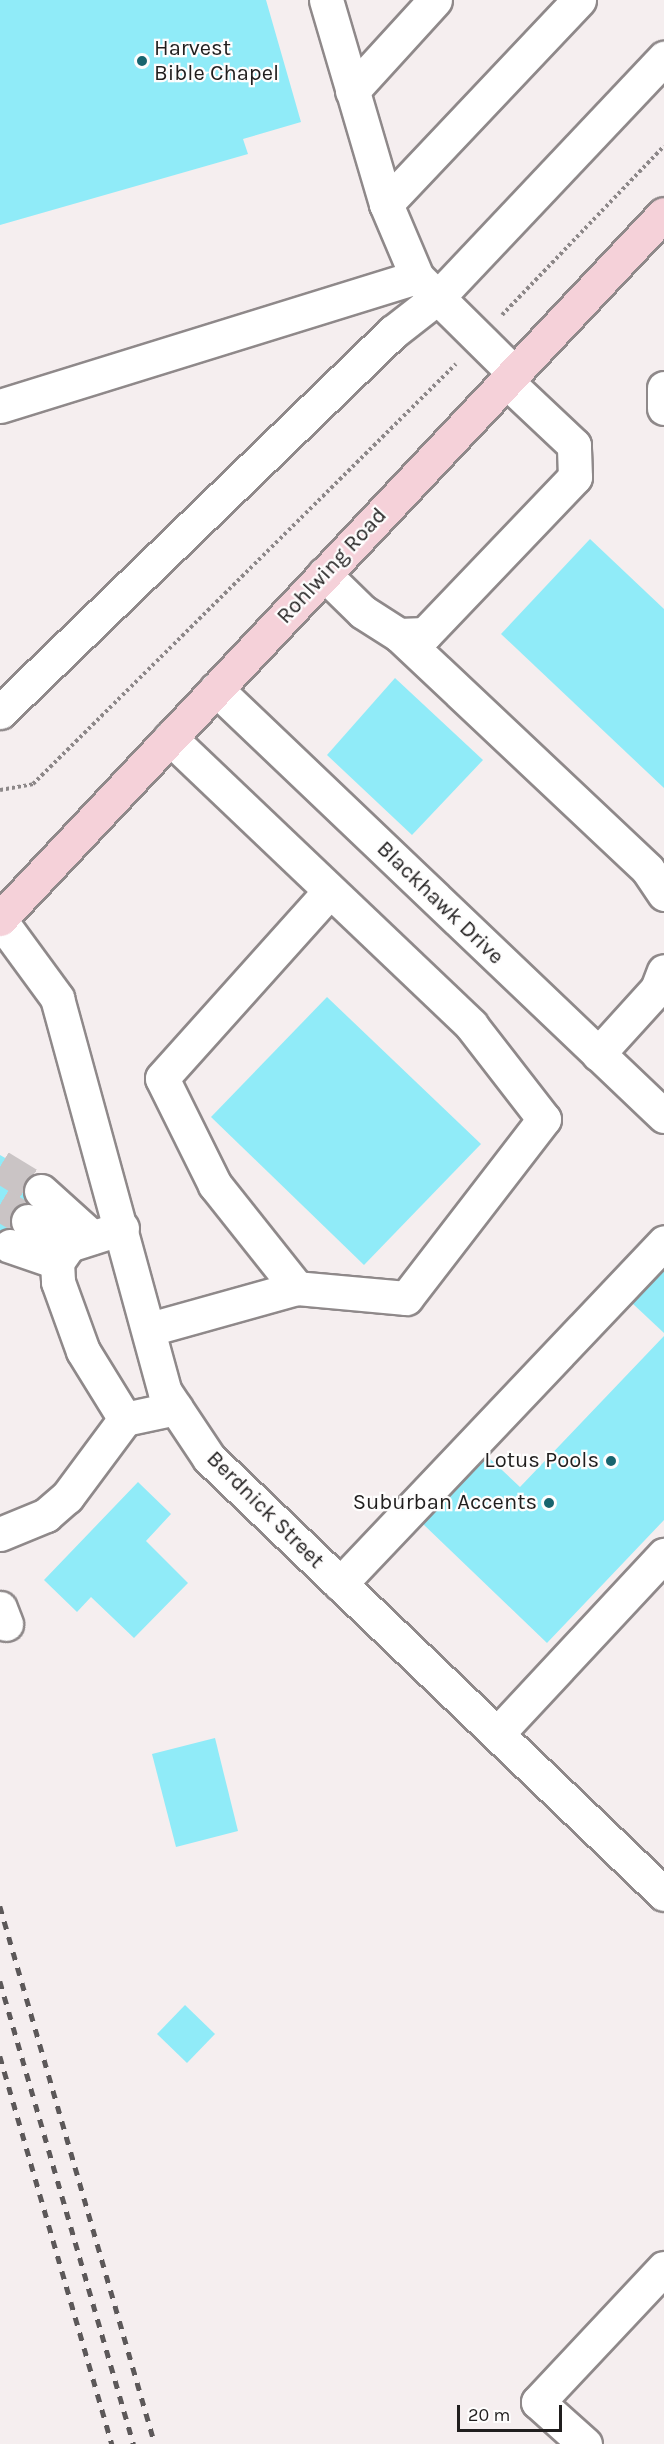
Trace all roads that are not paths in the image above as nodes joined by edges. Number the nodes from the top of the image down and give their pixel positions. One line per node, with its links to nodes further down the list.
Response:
1 (326, 0): 5 (street)
2 (435, 0): 5 (street)
3 (579, 0): 6 (street)
4 (664, 58): 8 (street)
5 (352, 91): 6 (street)
6 (386, 204): 8 (street)
7 (664, 214): 9 (main road, Rohlwing Road)
8 (428, 287): 9 (street); 11 (street); 16 (street)
9 (510, 377): 13 (main road, Rohlwing Road); 14 (street)
10 (664, 388): 12 (street)
11 (0, 406)
12 (664, 408)
13 (324, 574): 14 (street); 15 (main road, Rohlwing Road)
14 (399, 635): 19 (street)
15 (216, 689): 17 (main road, Rohlwing Road); 22 (street, Blackhawk Drive)
16 (0, 712)
17 (170, 738): 18 (street); 20 (main road, Rohlwing Road)
18 (330, 891): 28 (street); 28 (street)
19 (664, 894)
20 (0, 919): 27 (street, Berdnick Street)
21 (664, 971): 22 (street)
22 (598, 1053): 23 (street, Blackhawk Drive)
23 (664, 1116)
24 (41, 1191): 27 (street)
25 (19, 1233): 27 (street)
26 (664, 1242): 34 (street)
27 (85, 1243): 29 (street, Berdnick Street); 31 (street)
28 (297, 1288): 29 (street)
29 (150, 1329): 30 (street, Berdnick Street)
30 (176, 1408): 31 (street); 34 (street, Berdnick Street)
31 (125, 1419): 32 (street)
32 (0, 1534)
33 (664, 1554): 35 (street)
34 (340, 1584): 35 (street, Berdnick Street)
35 (497, 1734): 36 (street, Berdnick Street)
36 (664, 1894)
37 (664, 2268): 38 (street)
38 (585, 2444)

